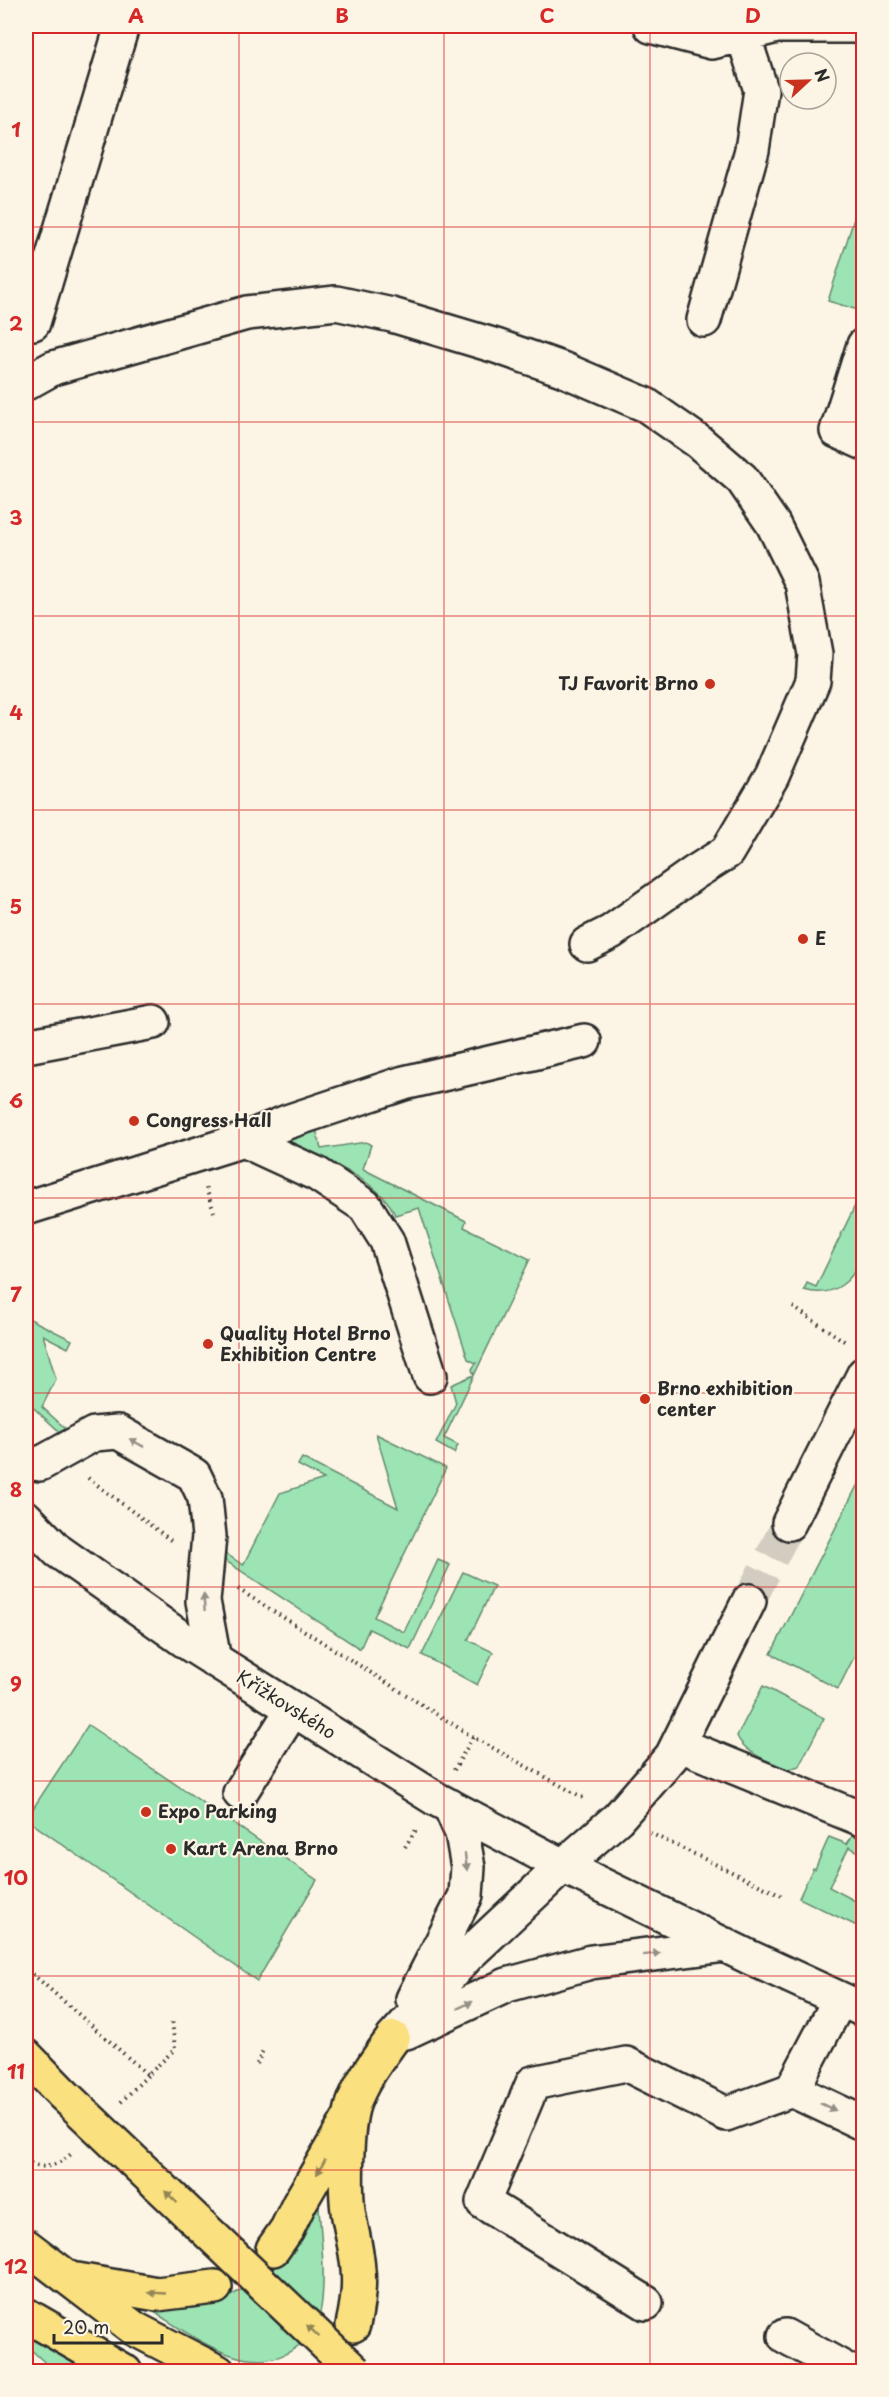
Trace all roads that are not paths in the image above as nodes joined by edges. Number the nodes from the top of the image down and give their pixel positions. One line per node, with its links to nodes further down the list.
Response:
1 (122, 26): 6 (street)
2 (651, 26): 4 (street)
3 (864, 26): 4 (street)
4 (743, 35): 5 (street)
5 (704, 320)
6 (33, 323)
7 (862, 358): 9 (street)
8 (26, 382): 10 (street)
9 (864, 444)
10 (587, 944)
11 (153, 1022): 13 (street)
12 (584, 1041): 14 (street)
13 (26, 1046)
14 (243, 1140): 15 (street); 17 (street)
15 (26, 1208)
16 (859, 1361): 20 (street)
17 (430, 1376)
18 (26, 1461): 22 (street, one-way to 18)
19 (26, 1518): 22 (street, Křížkovského)
20 (789, 1523)
21 (749, 1601): 24 (street)
22 (214, 1660): 23 (street, Křížkovského)
23 (293, 1709): 25 (street); 26 (street, Křížkovského)
24 (678, 1744): 27 (street); 28 (street)
25 (240, 1793)
26 (450, 1806): 28 (street, Křížkovského); 31 (street, one-way to 31)
27 (864, 1820)
28 (563, 1866): 29 (street, Křížkovského); 31 (street)
29 (726, 1945): 30 (street, Křížkovského); 31 (street, one-way to 29)
30 (852, 2004): 33 (street)
31 (393, 2038): 34 (highway)
32 (26, 2056): 46 (highway, one-way to 32, bridge)
33 (792, 2090): 35 (street, one-way to 35); 40 (street)
34 (350, 2116): 37 (highway, one-way to 37); 42 (highway)
35 (864, 2124)
36 (26, 2246): 38 (highway)
37 (273, 2250)
38 (72, 2279): 39 (highway, one-way to 38); 45 (highway)
39 (215, 2287)
40 (646, 2303)
41 (26, 2315): 44 (highway)
42 (353, 2325)
43 (785, 2336): 47 (street)
44 (125, 2372)
45 (218, 2372)
46 (355, 2372)
47 (850, 2372)

